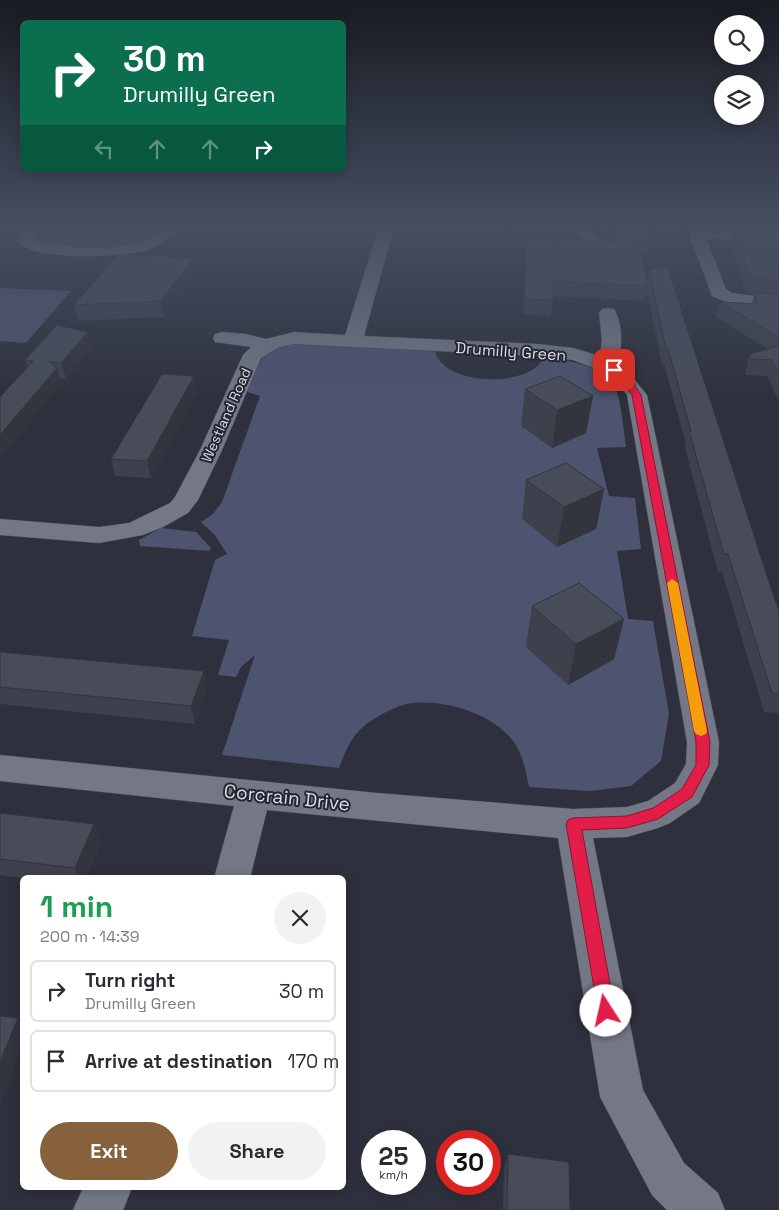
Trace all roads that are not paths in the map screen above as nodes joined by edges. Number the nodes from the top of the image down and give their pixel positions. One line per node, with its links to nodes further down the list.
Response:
1 (370, 283): 6 (street)
2 (715, 283): 3 (street)
3 (779, 304)
4 (608, 313): 8 (street)
5 (222, 338): 7 (street)
6 (352, 341): 7 (street); 8 (street, Drumilly Green)
7 (266, 345): 9 (street, Westland Road)
8 (605, 364): 12 (street, Drumilly Green)
9 (0, 527)
10 (0, 768): 11 (street, Corcrain Drive)
11 (254, 794): 12 (street, Corcrain Drive); 13 (street)
12 (573, 824): 16 (street)
13 (233, 875)
14 (108, 1190): 15 (street)
15 (97, 1210)
16 (701, 1210)

